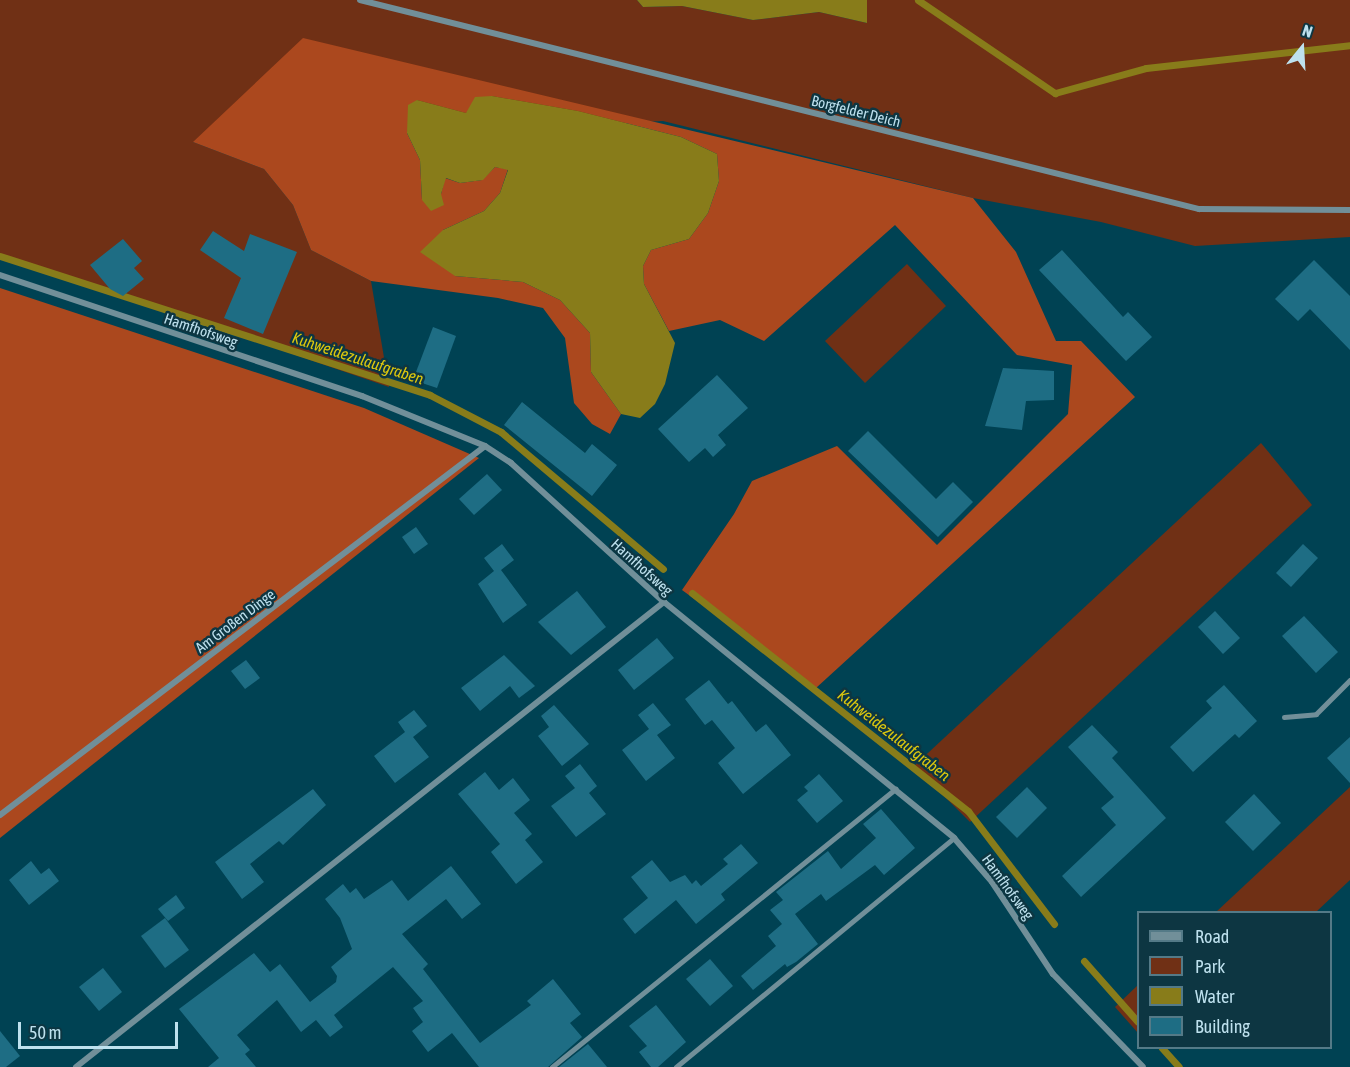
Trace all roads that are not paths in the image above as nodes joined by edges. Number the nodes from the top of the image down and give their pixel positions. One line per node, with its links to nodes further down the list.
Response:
1 (360, 0): 2 (street, Borgfelder Deich)
2 (1350, 210)
3 (0, 275): 4 (street, Hamfhofsweg)
4 (485, 446): 5 (street, Hamfhofsweg); 9 (street, Am Großen Dinge)
5 (664, 602): 8 (street, Hamfhofsweg); 11 (street)
6 (1350, 680): 7 (lane)
7 (1284, 717)
8 (895, 789): 10 (street, Hamfhofsweg); 12 (lane)
9 (0, 815)
10 (954, 838): 13 (lane); 14 (street, Hamfhofsweg)
11 (76, 1067)
12 (552, 1067)
13 (676, 1067)
14 (1143, 1067)

